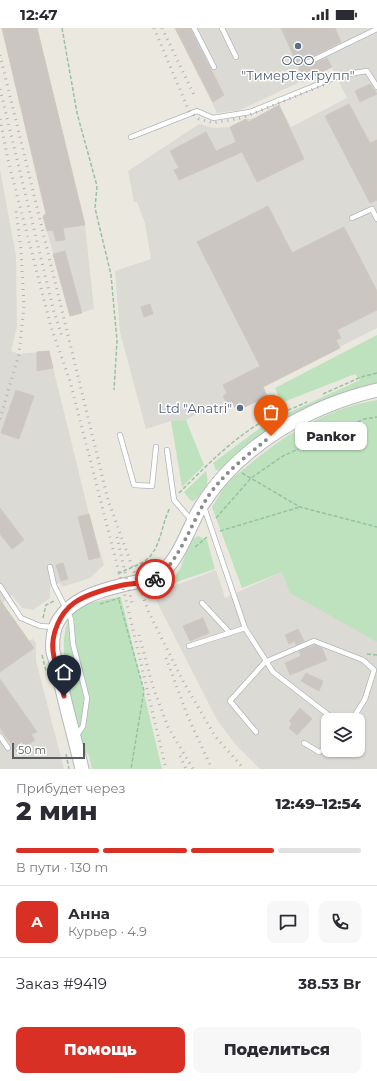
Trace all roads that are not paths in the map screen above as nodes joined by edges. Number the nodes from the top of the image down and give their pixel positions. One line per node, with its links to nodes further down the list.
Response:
1 (194, 28): 6 (lane)
2 (222, 28): 4 (lane)
3 (377, 28): 5 (lane)
4 (236, 57)
5 (307, 63)
6 (214, 67)
7 (377, 87): 8 (lane)
8 (130, 137)
9 (352, 218): 10 (lane)
10 (377, 219)
11 (377, 390): 15 (street)
12 (120, 435): 13 (lane)
13 (156, 447)
14 (167, 450): 16 (lane)
15 (203, 504): 16 (street); 22 (lane)
16 (193, 522): 20 (street)
17 (50, 567): 20 (lane)
18 (0, 586): 21 (lane)
19 (202, 603): 23 (lane)
20 (68, 610): 21 (street); 31 (lane)
21 (56, 628): 31 (street)
22 (245, 628): 23 (lane); 25 (lane)
23 (230, 633): 24 (lane)
24 (189, 646)
25 (265, 662): 26 (lane); 27 (lane); 28 (lane)
26 (327, 713)
27 (356, 713)
28 (256, 732)
29 (0, 736): 32 (lane)
30 (304, 742): 33 (lane)
31 (69, 743): 34 (street)
32 (8, 748)
33 (321, 751)
34 (82, 769)

